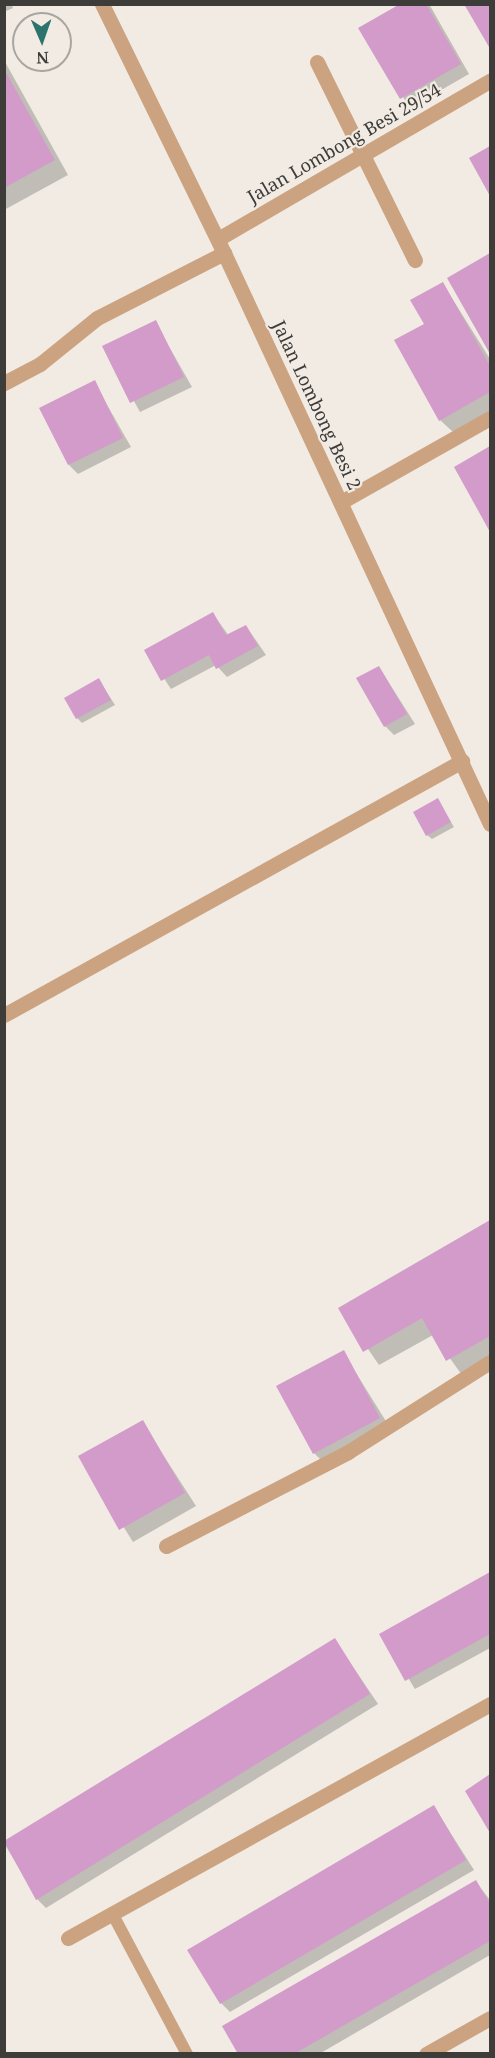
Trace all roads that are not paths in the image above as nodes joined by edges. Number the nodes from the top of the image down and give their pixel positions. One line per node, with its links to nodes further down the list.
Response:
1 (102, 4): 5 (street, Jalan Lombong Besi 2)
2 (317, 62): 4 (street)
3 (490, 81): 4 (street, Jalan Lombong Besi 29/54)
4 (363, 155): 5 (street, Jalan Lombong Besi 29/54); 6 (street)
5 (221, 246): 7 (street, Jalan Lombong Besi 29/54); 9 (street, Jalan Lombong Besi 2)
6 (415, 260)
7 (4, 384)
8 (490, 418): 9 (street)
9 (340, 502): 10 (street, Jalan Lombong Besi 2)
10 (462, 761): 11 (street, Jalan Lombong Besi 2); 12 (street)
11 (490, 824)
12 (4, 1015)
13 (490, 1362): 14 (street)
14 (166, 1546)
15 (490, 1704): 16 (street)
16 (112, 1913): 17 (street); 19 (lane)
17 (68, 1938)
18 (490, 2018): 20 (street)
19 (187, 2054)
20 (426, 2054)

